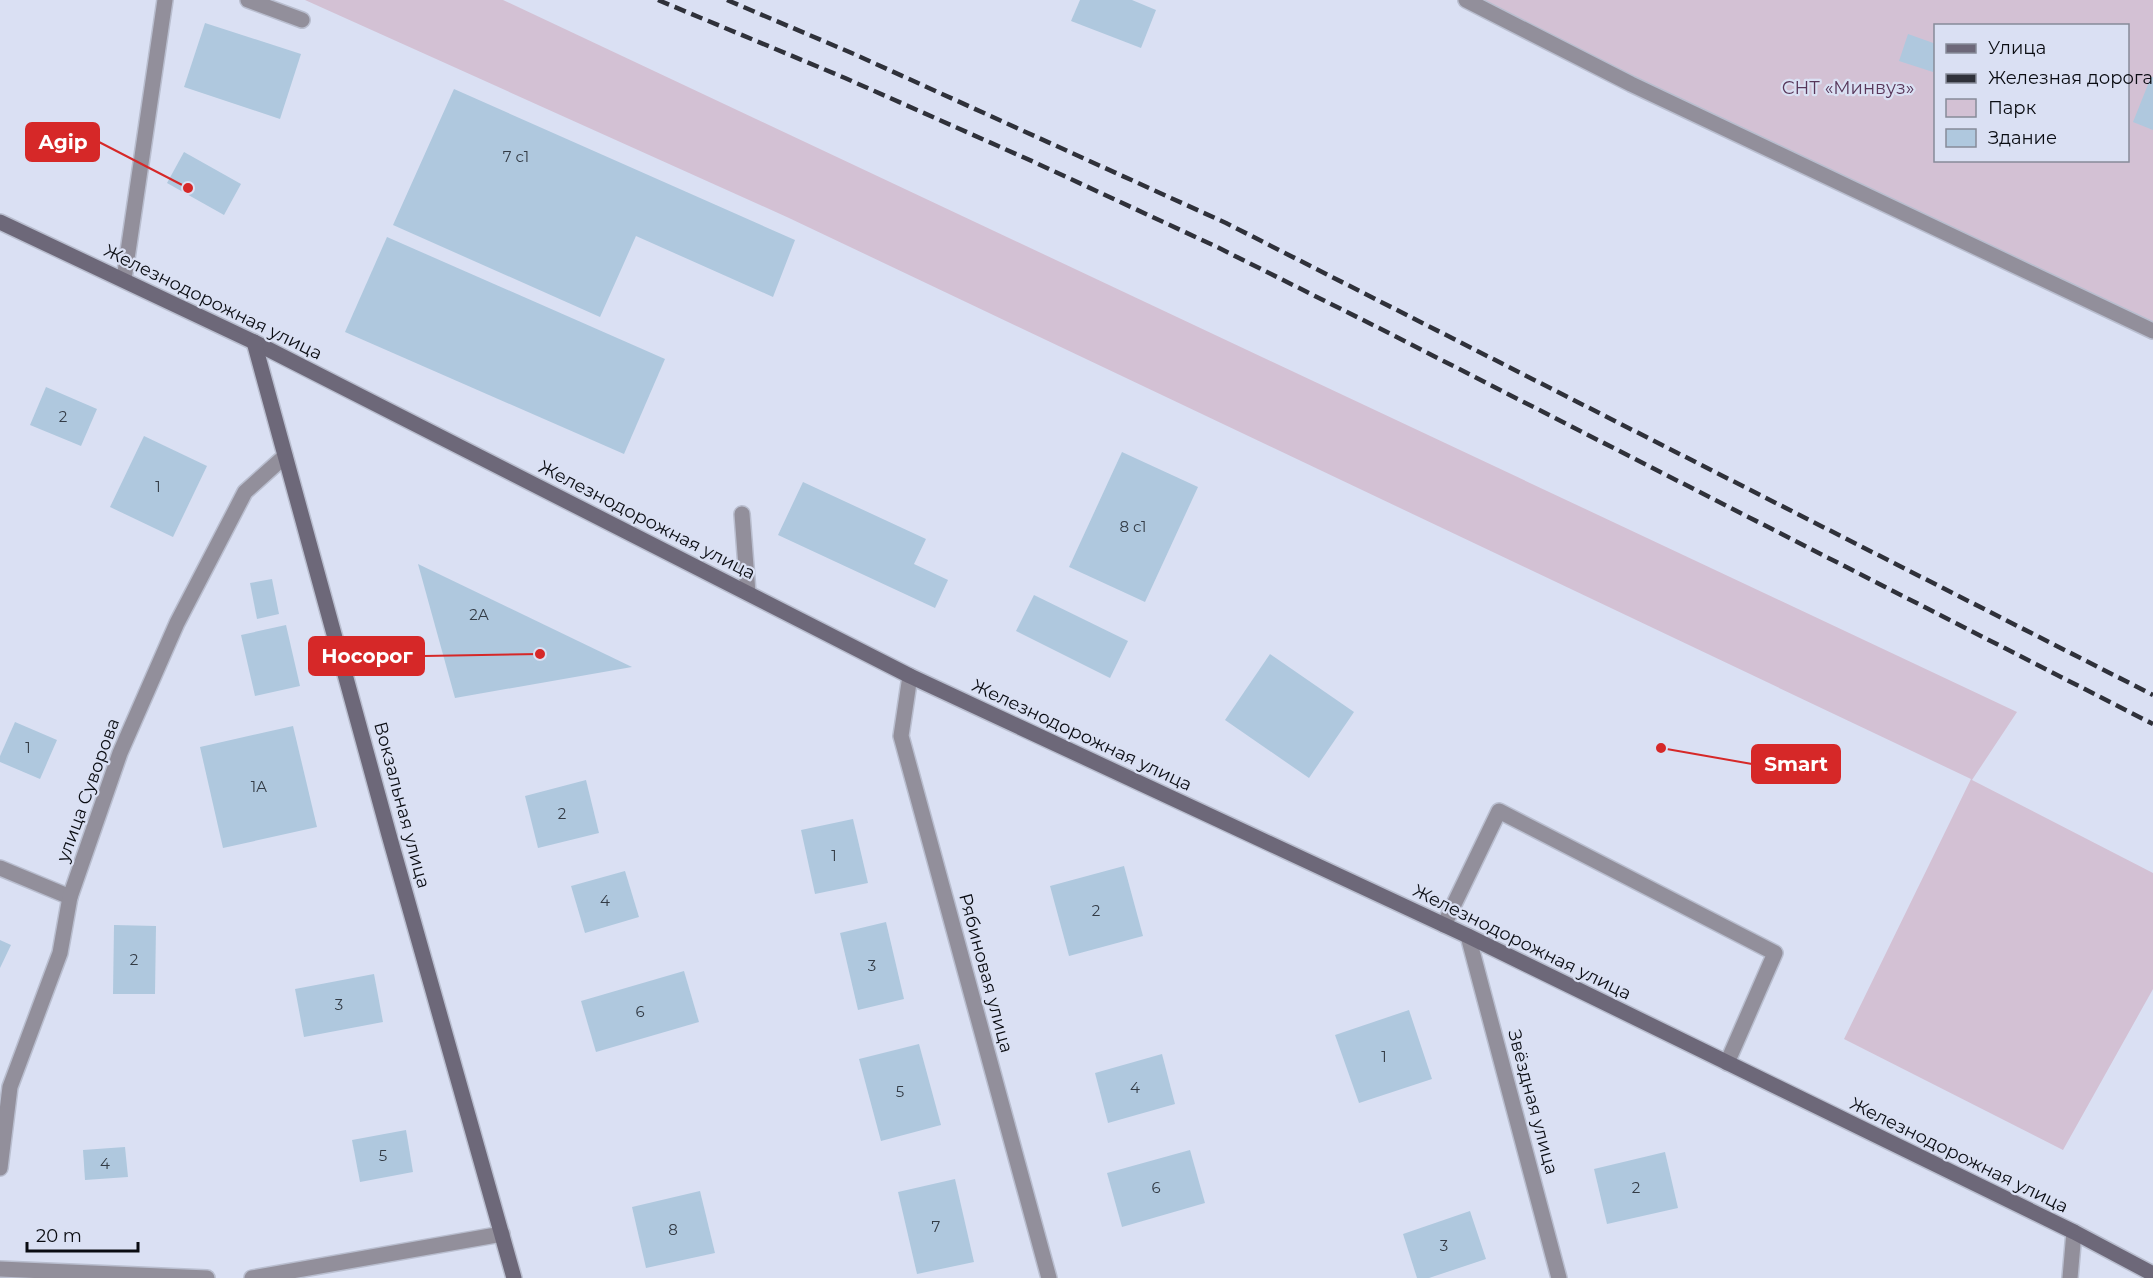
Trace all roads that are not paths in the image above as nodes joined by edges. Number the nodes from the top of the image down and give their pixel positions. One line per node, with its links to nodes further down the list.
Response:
1 (165, 0): 6 (street)
2 (248, 0): 4 (street)
3 (1466, 0): 7 (street)
4 (302, 20)
5 (0, 222): 6 (main road, Железнодорожная улица)
6 (124, 279): 8 (main road, Железнодорожная улица)
7 (2153, 331)
8 (254, 342): 9 (main road, Вокзальная улица); 11 (main road, Железнодорожная улица)
9 (285, 456): 14 (street, улица Суворова); 20 (main road, Вокзальная улица)
10 (742, 514): 11 (street)
11 (748, 593): 12 (main road, Железнодорожная улица)
12 (910, 676): 15 (main road, Железнодорожная улица); 26 (street, Рябиновая улица)
13 (0, 868): 14 (street)
14 (70, 897): 18 (street, улица Суворова)
15 (1444, 925): 16 (main road, Железнодорожная улица); 17 (street)
16 (1468, 936): 17 (main road, Железнодорожная улица); 27 (street, Звёздная улица)
17 (1727, 1063): 19 (main road, Железнодорожная улица)
18 (0, 1168)
19 (2074, 1232): 22 (main road, Железнодорожная улица); 28 (street)
20 (502, 1234): 24 (street); 25 (main road, Вокзальная улица)
21 (0, 1269): 23 (street)
22 (2153, 1274)
23 (207, 1278)
24 (252, 1278)
25 (514, 1278)
26 (1049, 1278)
27 (1559, 1278)
28 (2070, 1278)

